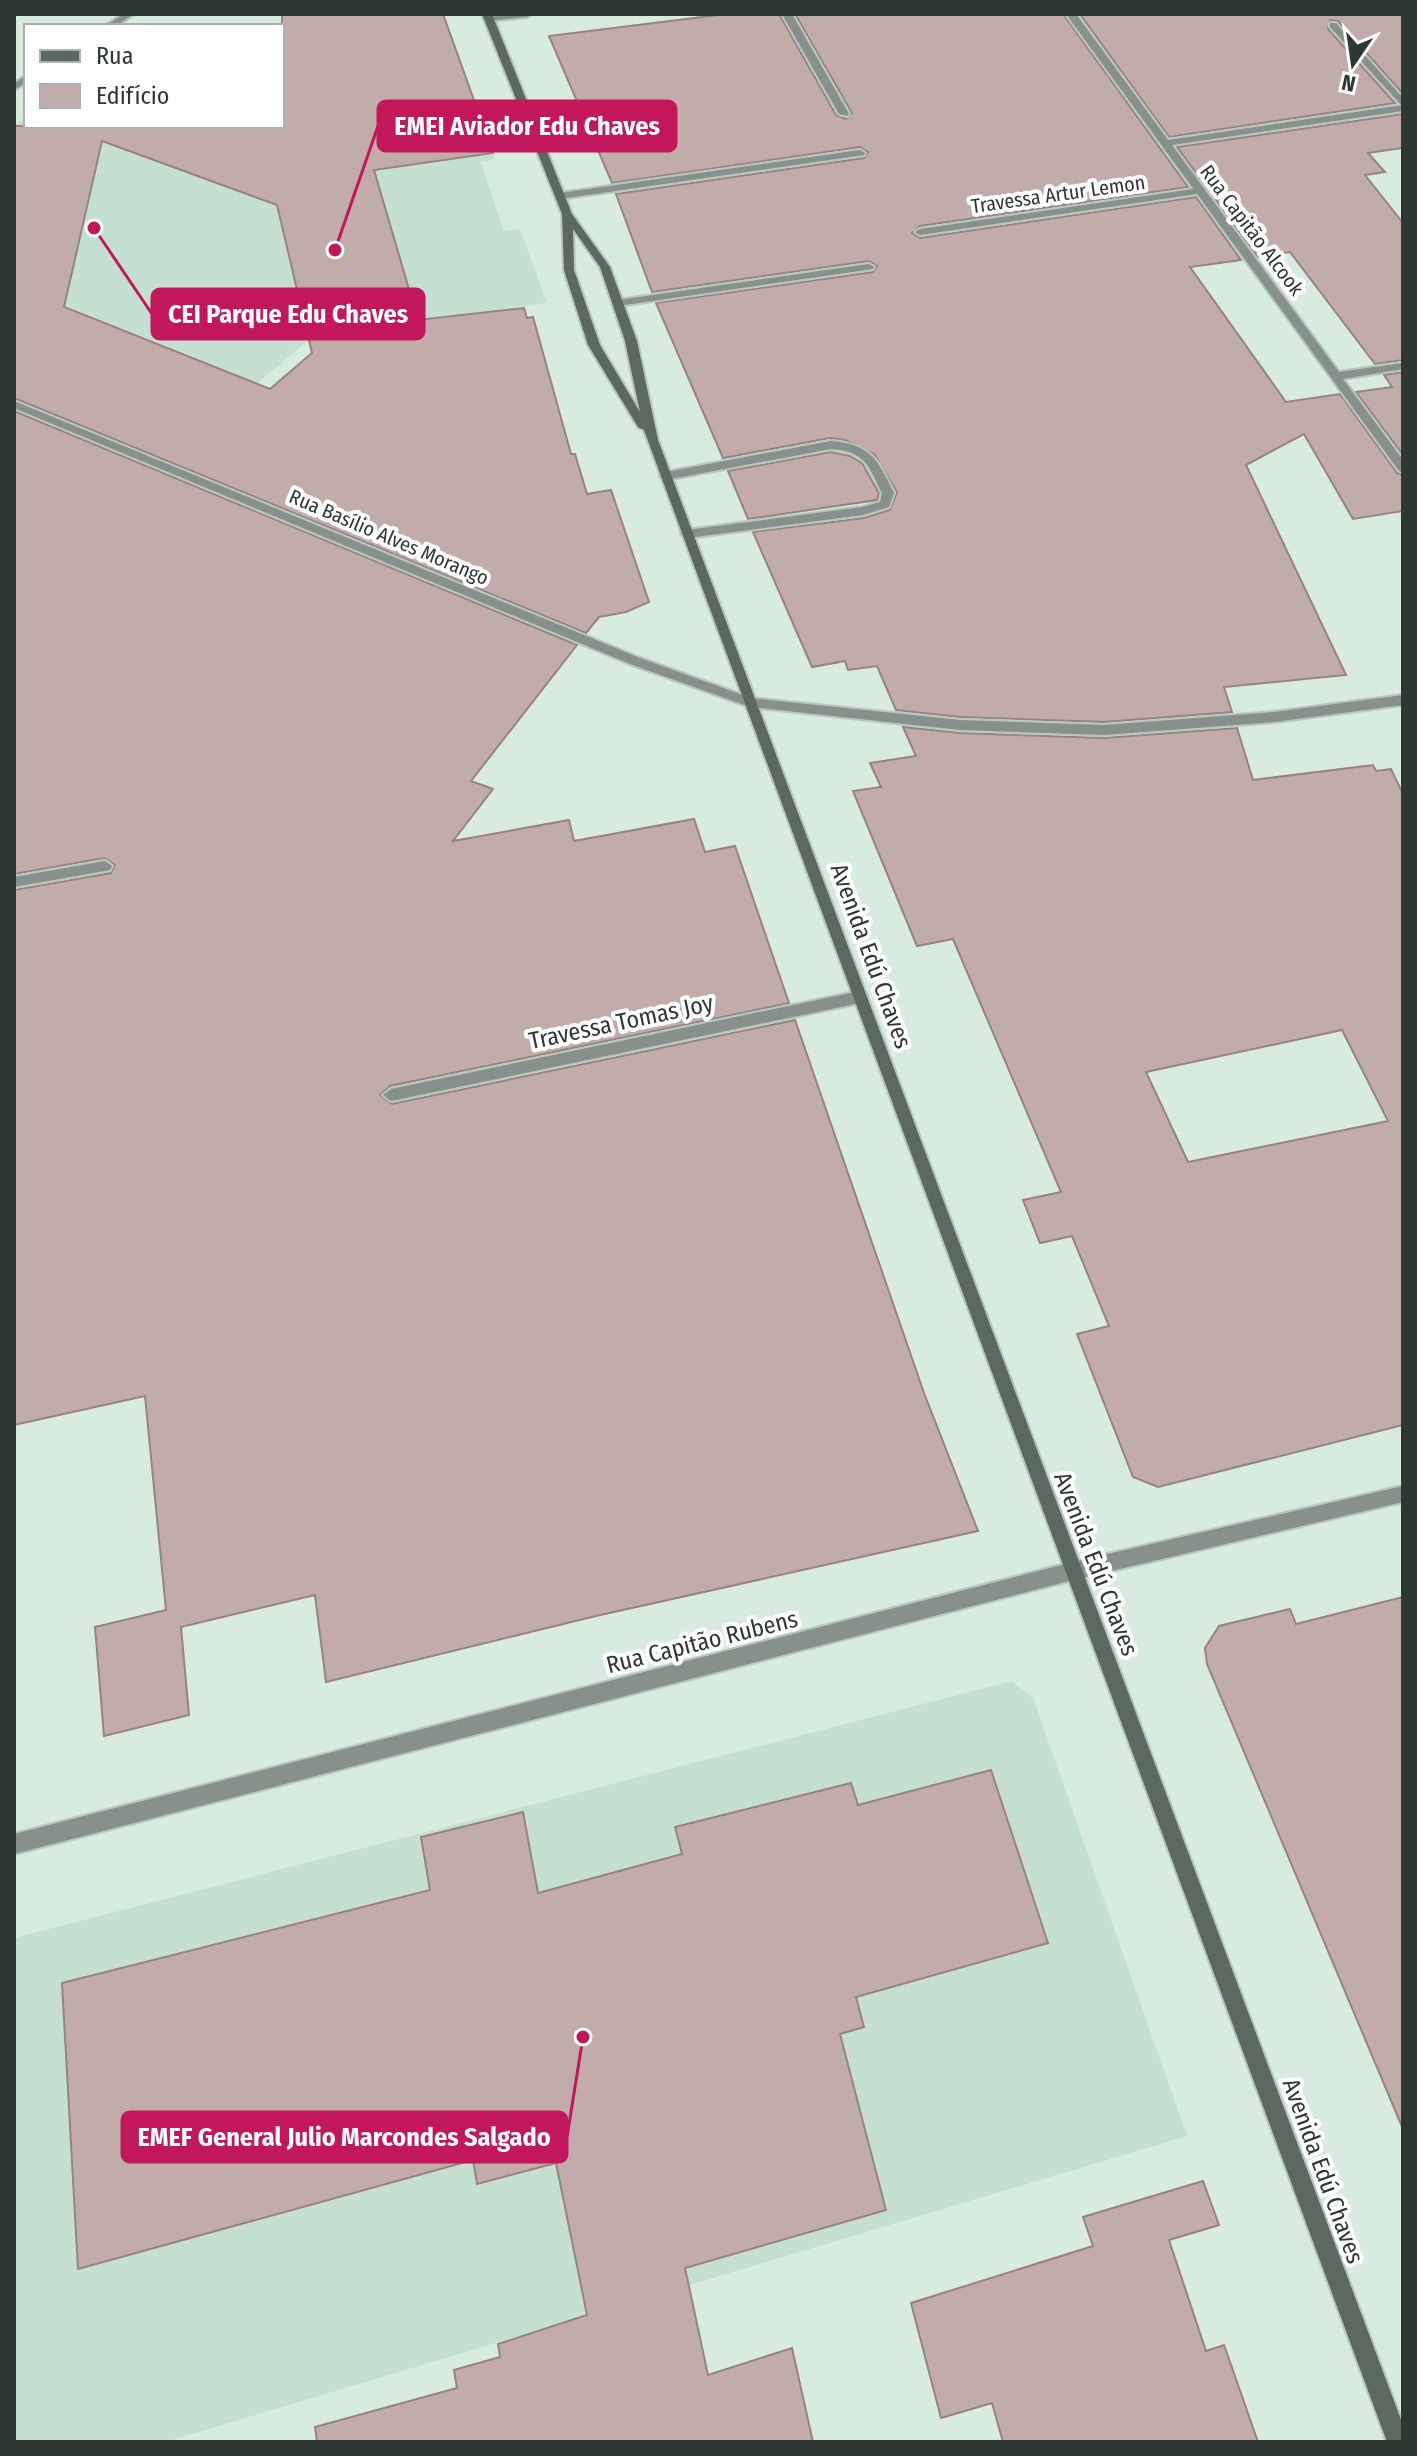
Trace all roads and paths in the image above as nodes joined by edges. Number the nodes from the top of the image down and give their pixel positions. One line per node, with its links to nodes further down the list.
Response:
1 (527, 14): 4 (street)
2 (787, 14): 7 (street)
3 (1071, 14): 8 (street, Rua Capitão Alcook)
4 (487, 16): 11 (main road, Avenida Edú Chaves)
5 (1333, 25): 6 (street)
6 (1403, 106): 8 (street)
7 (844, 114)
8 (1165, 143): 10 (street, Rua Capitão Alcook)
9 (860, 153): 11 (street)
10 (1200, 191): 13 (street, Travessa Artur Lemon); 17 (street, Rua Capitão Alcook)
11 (560, 196): 12 (main road, Avenida Edú Chaves)
12 (567, 214): 15 (main road, Avenida Edú Chaves); 19 (main road, Avenida Edú Chaves)
13 (920, 232)
14 (869, 267): 15 (street)
15 (618, 303): 19 (main road, Avenida Edú Chaves)
16 (1403, 366): 17 (street)
17 (1338, 376): 20 (street, Rua Capitão Alcook)
18 (14, 404): 24 (street, Rua Basílio Alves Morango)
19 (652, 440): 21 (main road, Avenida Edú Chaves)
20 (1403, 468)
21 (666, 476): 22 (main road, Avenida Edú Chaves); 22 (street)
22 (687, 534): 24 (main road, Avenida Edú Chaves)
23 (1403, 700): 24 (street)
24 (750, 702): 27 (main road, Avenida Edú Chaves)
25 (105, 866): 26 (street)
26 (14, 882)
27 (860, 997): 28 (street, Travessa Tomas Joy); 30 (main road, Avenida Edú Chaves)
28 (391, 1095)
29 (1403, 1494): 30 (street, Rua Capitão Rubens)
30 (1073, 1571): 31 (street, Rua Capitão Rubens); 32 (main road, Avenida Edú Chaves)
31 (14, 1844)
32 (1398, 2442)

